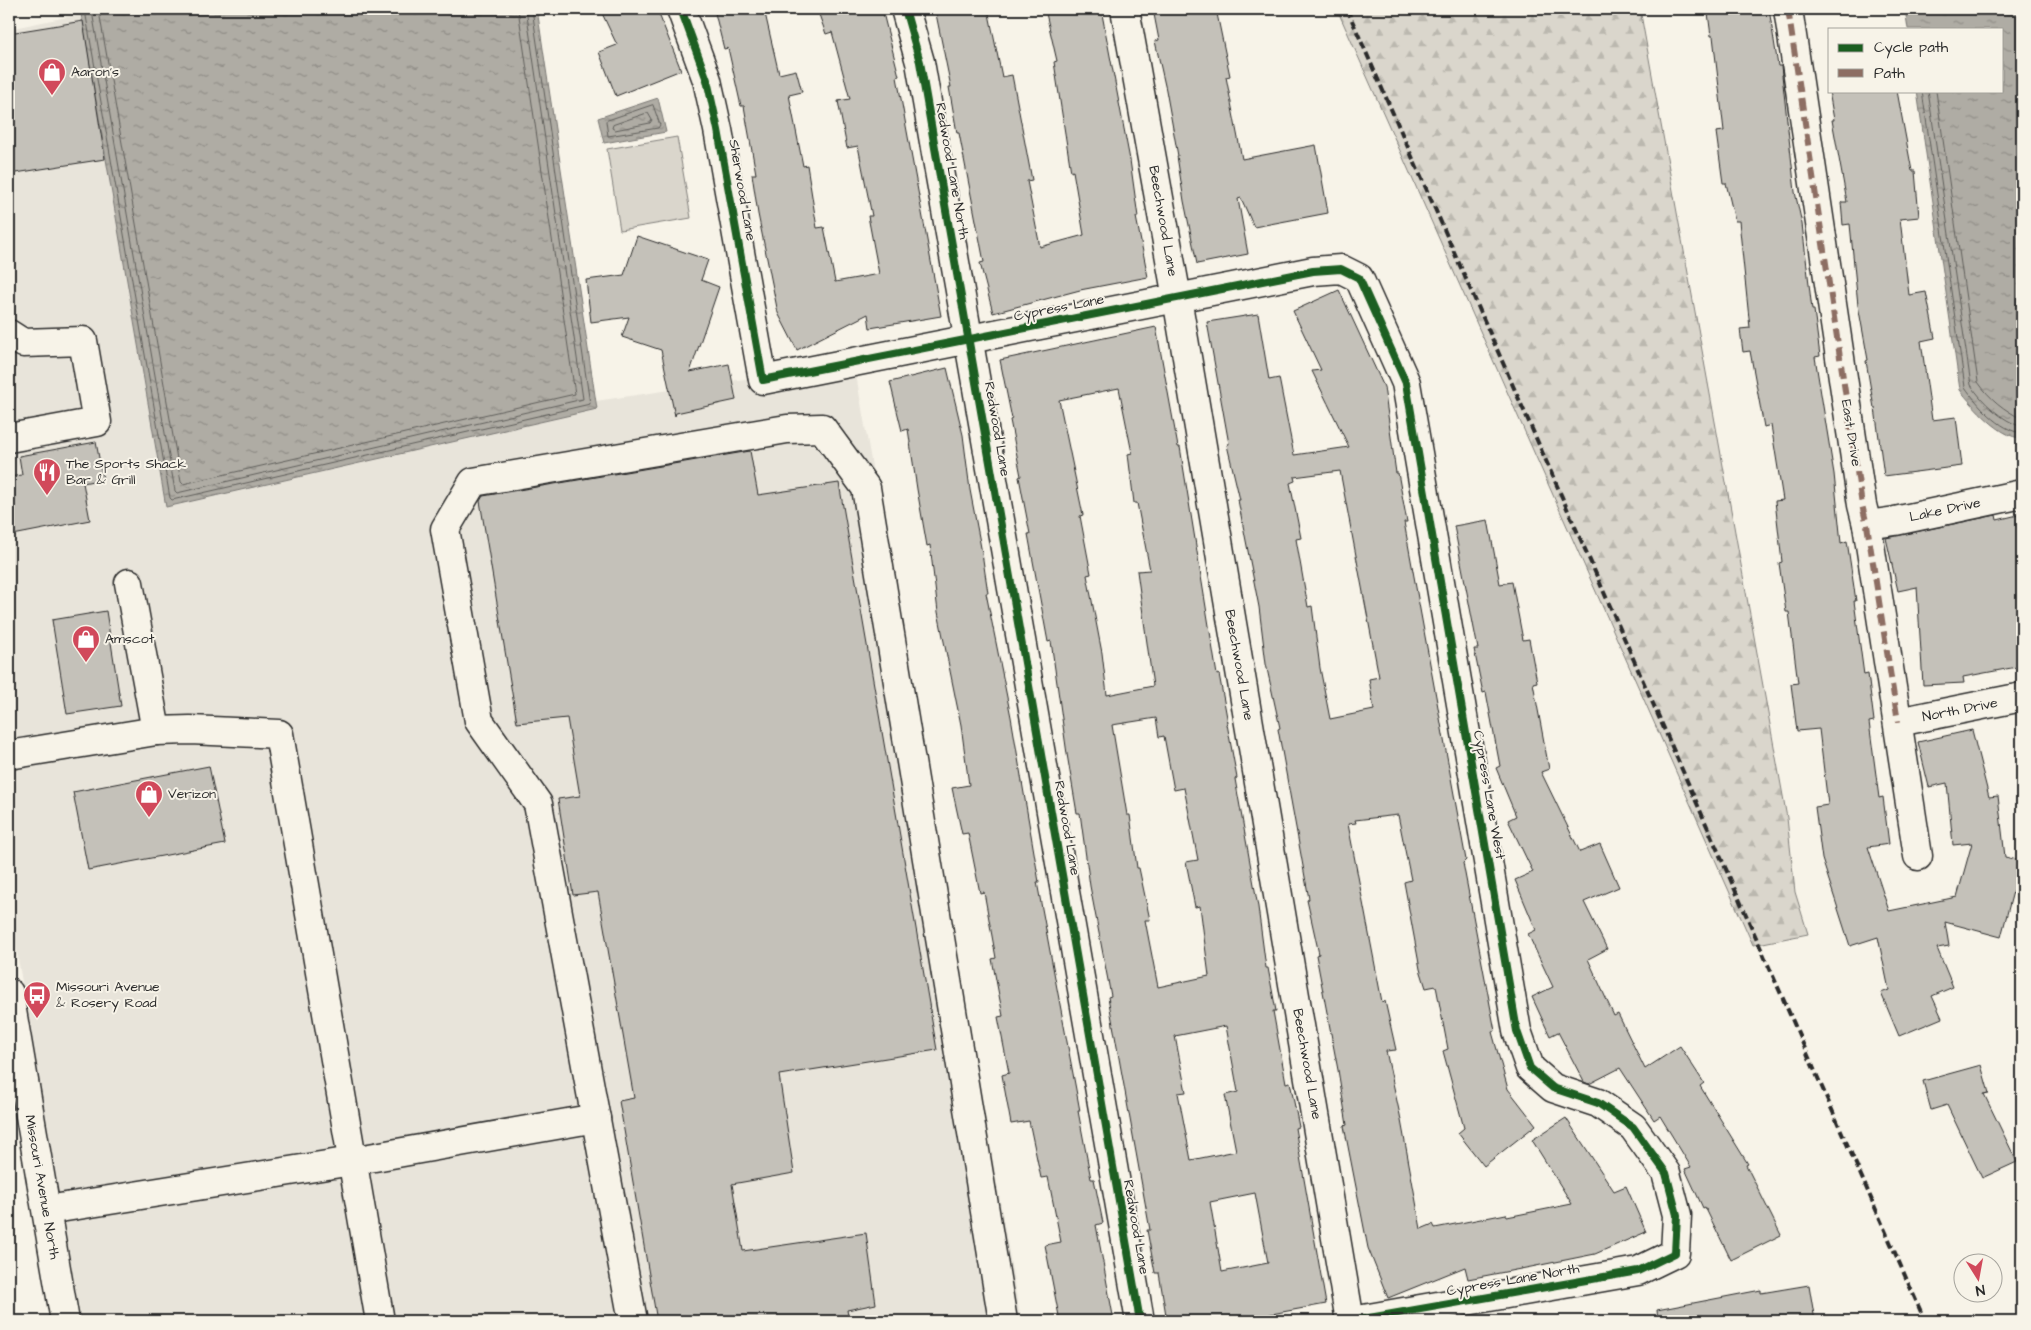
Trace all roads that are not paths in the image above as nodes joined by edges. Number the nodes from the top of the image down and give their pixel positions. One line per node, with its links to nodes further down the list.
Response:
1 (681, 9): 9 (street, Sherwood Lane)
2 (905, 9): 8 (street, Redwood Lane North)
3 (1125, 9): 6 (street, Beechwood Lane)
4 (1788, 9): 12 (street, East Drive)
5 (1359, 278): 6 (street, Cypress Lane); 25 (street, Cypress Lane West)
6 (1177, 298): 8 (street, Cypress Lane); 31 (street, Beechwood Lane)
7 (9, 334): 10 (street)
8 (969, 339): 9 (street, Cypress Lane); 30 (street, Redwood Lane)
9 (763, 380)
10 (9, 438)
11 (2022, 494): 12 (street, Lake Drive)
12 (1867, 525): 15 (street, East Drive)
13 (129, 583): 16 (street)
14 (2022, 698): 15 (street, North Drive)
15 (1898, 722): 18 (street, East Drive)
16 (156, 731): 17 (street); 23 (street)
17 (9, 755)
18 (1918, 856)
19 (9, 993): 22 (street, Missouri Avenue North)
20 (9, 1110): 22 (street)
21 (596, 1118): 23 (street); 28 (street); 29 (street)
22 (33, 1130): 24 (street, Missouri Avenue North)
23 (352, 1161): 24 (street); 27 (street)
24 (46, 1210): 26 (street, Missouri Avenue North)
25 (1675, 1253): 31 (street, Cypress Lane North)
26 (66, 1321)
27 (380, 1321)
28 (633, 1321)
29 (1003, 1321)
30 (1140, 1321)
31 (1351, 1321)

